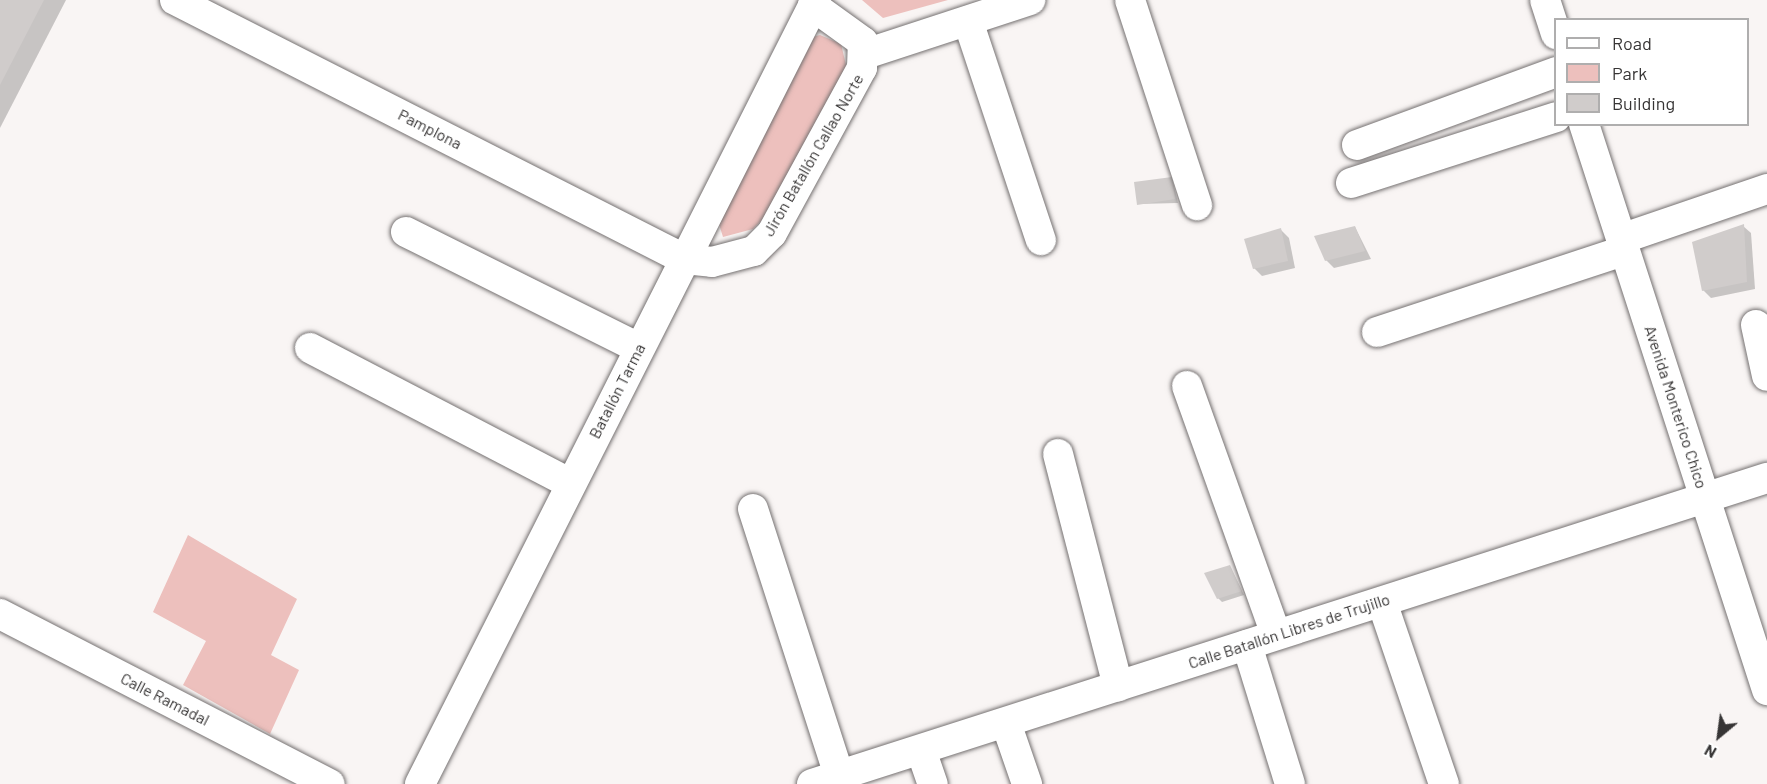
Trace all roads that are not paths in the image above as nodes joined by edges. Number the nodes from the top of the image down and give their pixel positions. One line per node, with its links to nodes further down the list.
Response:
1 (176, 0): 19 (street, Pamplona)
2 (1030, 0): 6 (street, Jirón Batallón Callao Norte)
3 (1130, 0): 15 (street)
4 (1545, 0): 7 (street)
5 (815, 3): 8 (street, Jirón Batallón Callao Norte); 19 (street, Batallón Tarma)
6 (968, 21): 8 (street, Jirón Batallón Callao Norte); 17 (street)
7 (1554, 28)
8 (865, 54): 19 (street, Jirón Batallón Callao Norte)
9 (1554, 73): 12 (street)
10 (1554, 118): 13 (street)
11 (1585, 126): 18 (street, Avenida Monterico Chico)
12 (1357, 145)
13 (1351, 183)
14 (1767, 189): 18 (street)
15 (1197, 205)
16 (406, 232): 23 (street)
17 (1041, 240)
18 (1622, 245): 21 (street); 29 (street, Avenida Monterico Chico)
19 (684, 258): 23 (street, Batallón Tarma)
20 (1756, 325): 24 (street)
21 (1377, 332)
22 (310, 348): 28 (street)
23 (639, 348): 28 (street, Batallón Tarma)
24 (1767, 376)
25 (1186, 386): 33 (street)
26 (1058, 454): 35 (street)
27 (1767, 478): 29 (street, Calle Batallón Libres de Trujillo)
28 (570, 483): 41 (street, Batallón Tarma)
29 (1705, 498): 31 (street, Calle Batallón Libres de Trujillo); 36 (street, Avenida Monterico Chico)
30 (753, 509): 39 (street)
31 (1382, 602): 33 (street, Calle Batallón Libres de Trujillo); 45 (street)
32 (0, 614): 40 (street, Calle Ramadal)
33 (1276, 635): 34 (street, Calle Batallón Libres de Trujillo)
34 (1246, 645): 35 (street, Calle Batallón Libres de Trujillo); 44 (street)
35 (1118, 686): 37 (street, Calle Batallón Libres de Trujillo)
36 (1767, 690)
37 (1006, 723): 38 (street, Calle Batallón Libres de Trujillo); 43 (street)
38 (921, 750): 39 (street, Calle Batallón Libres de Trujillo); 42 (street)
39 (825, 780)
40 (330, 784)
41 (420, 784)
42 (933, 784)
43 (1027, 784)
44 (1290, 784)
45 (1444, 784)

